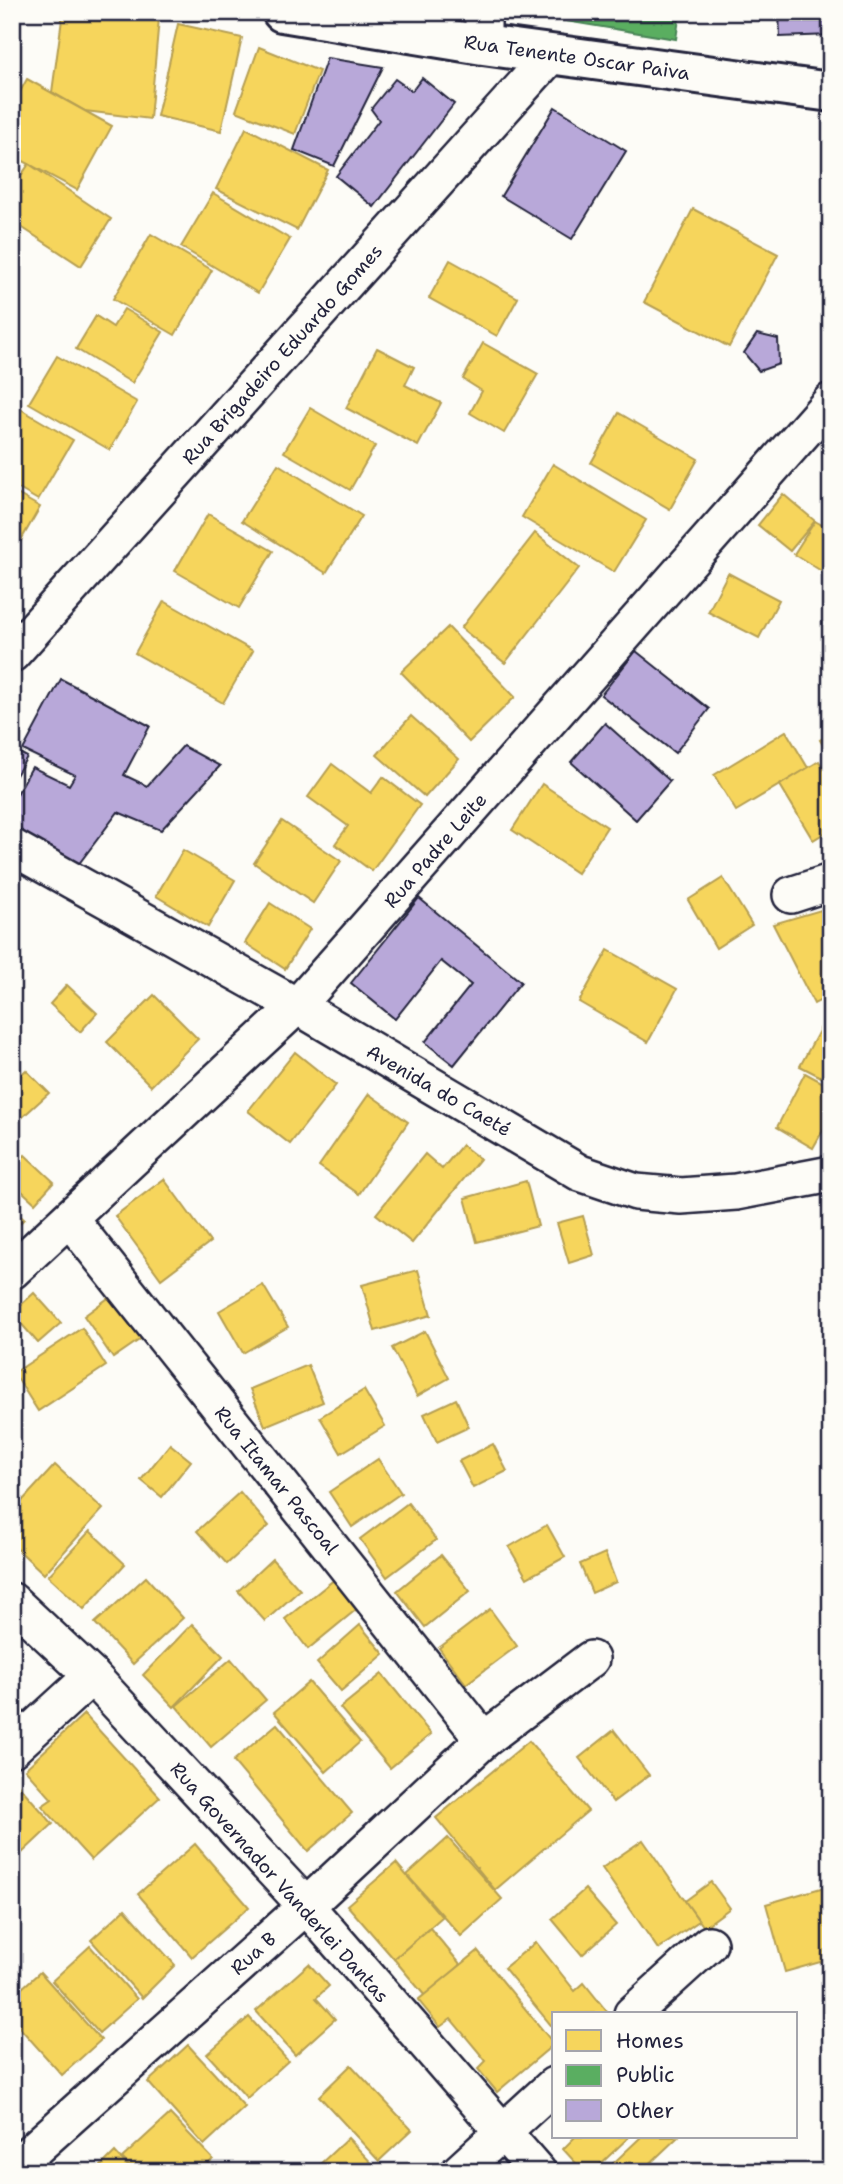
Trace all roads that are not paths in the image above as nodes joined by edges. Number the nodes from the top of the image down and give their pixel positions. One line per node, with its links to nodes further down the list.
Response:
1 (282, 12): 2 (street, Rua Tenente Oscar Paiva)
2 (483, 29): 3 (street, Rua Tenente Oscar Paiva)
3 (552, 54): 4 (street, Rua Tenente Oscar Paiva); 6 (street, Rua Brigadeiro Eduardo Gomes)
4 (831, 92)
5 (831, 401): 10 (street, Rua Padre Leite)
6 (12, 654)
7 (12, 847): 10 (street, Avenida do Caeté)
8 (831, 882): 9 (street)
9 (791, 895)
10 (297, 1006): 11 (street, Avenida do Caeté); 12 (street, Rua Padre Leite)
11 (831, 1174)
12 (70, 1219): 13 (street, Rua Padre Leite); 17 (street, Rua Itamar Pascoal)
13 (12, 1271)
14 (12, 1601): 16 (street, Rua Governador Vanderlei Dantas)
15 (591, 1659): 17 (street, Rua B)
16 (92, 1676): 18 (street); 19 (street, Rua Governador Vanderlei Dantas)
17 (484, 1740): 19 (street, Rua B)
18 (12, 1749)
19 (306, 1906): 23 (street, Rua Governador Vanderlei Dantas); 24 (street, Rua B)
20 (709, 1944): 21 (street)
21 (634, 2012)
22 (552, 2087): 23 (street)
23 (502, 2133): 25 (street); 26 (street, Rua Governador Vanderlei Dantas)
24 (12, 2169)
25 (459, 2172)
26 (538, 2172)

